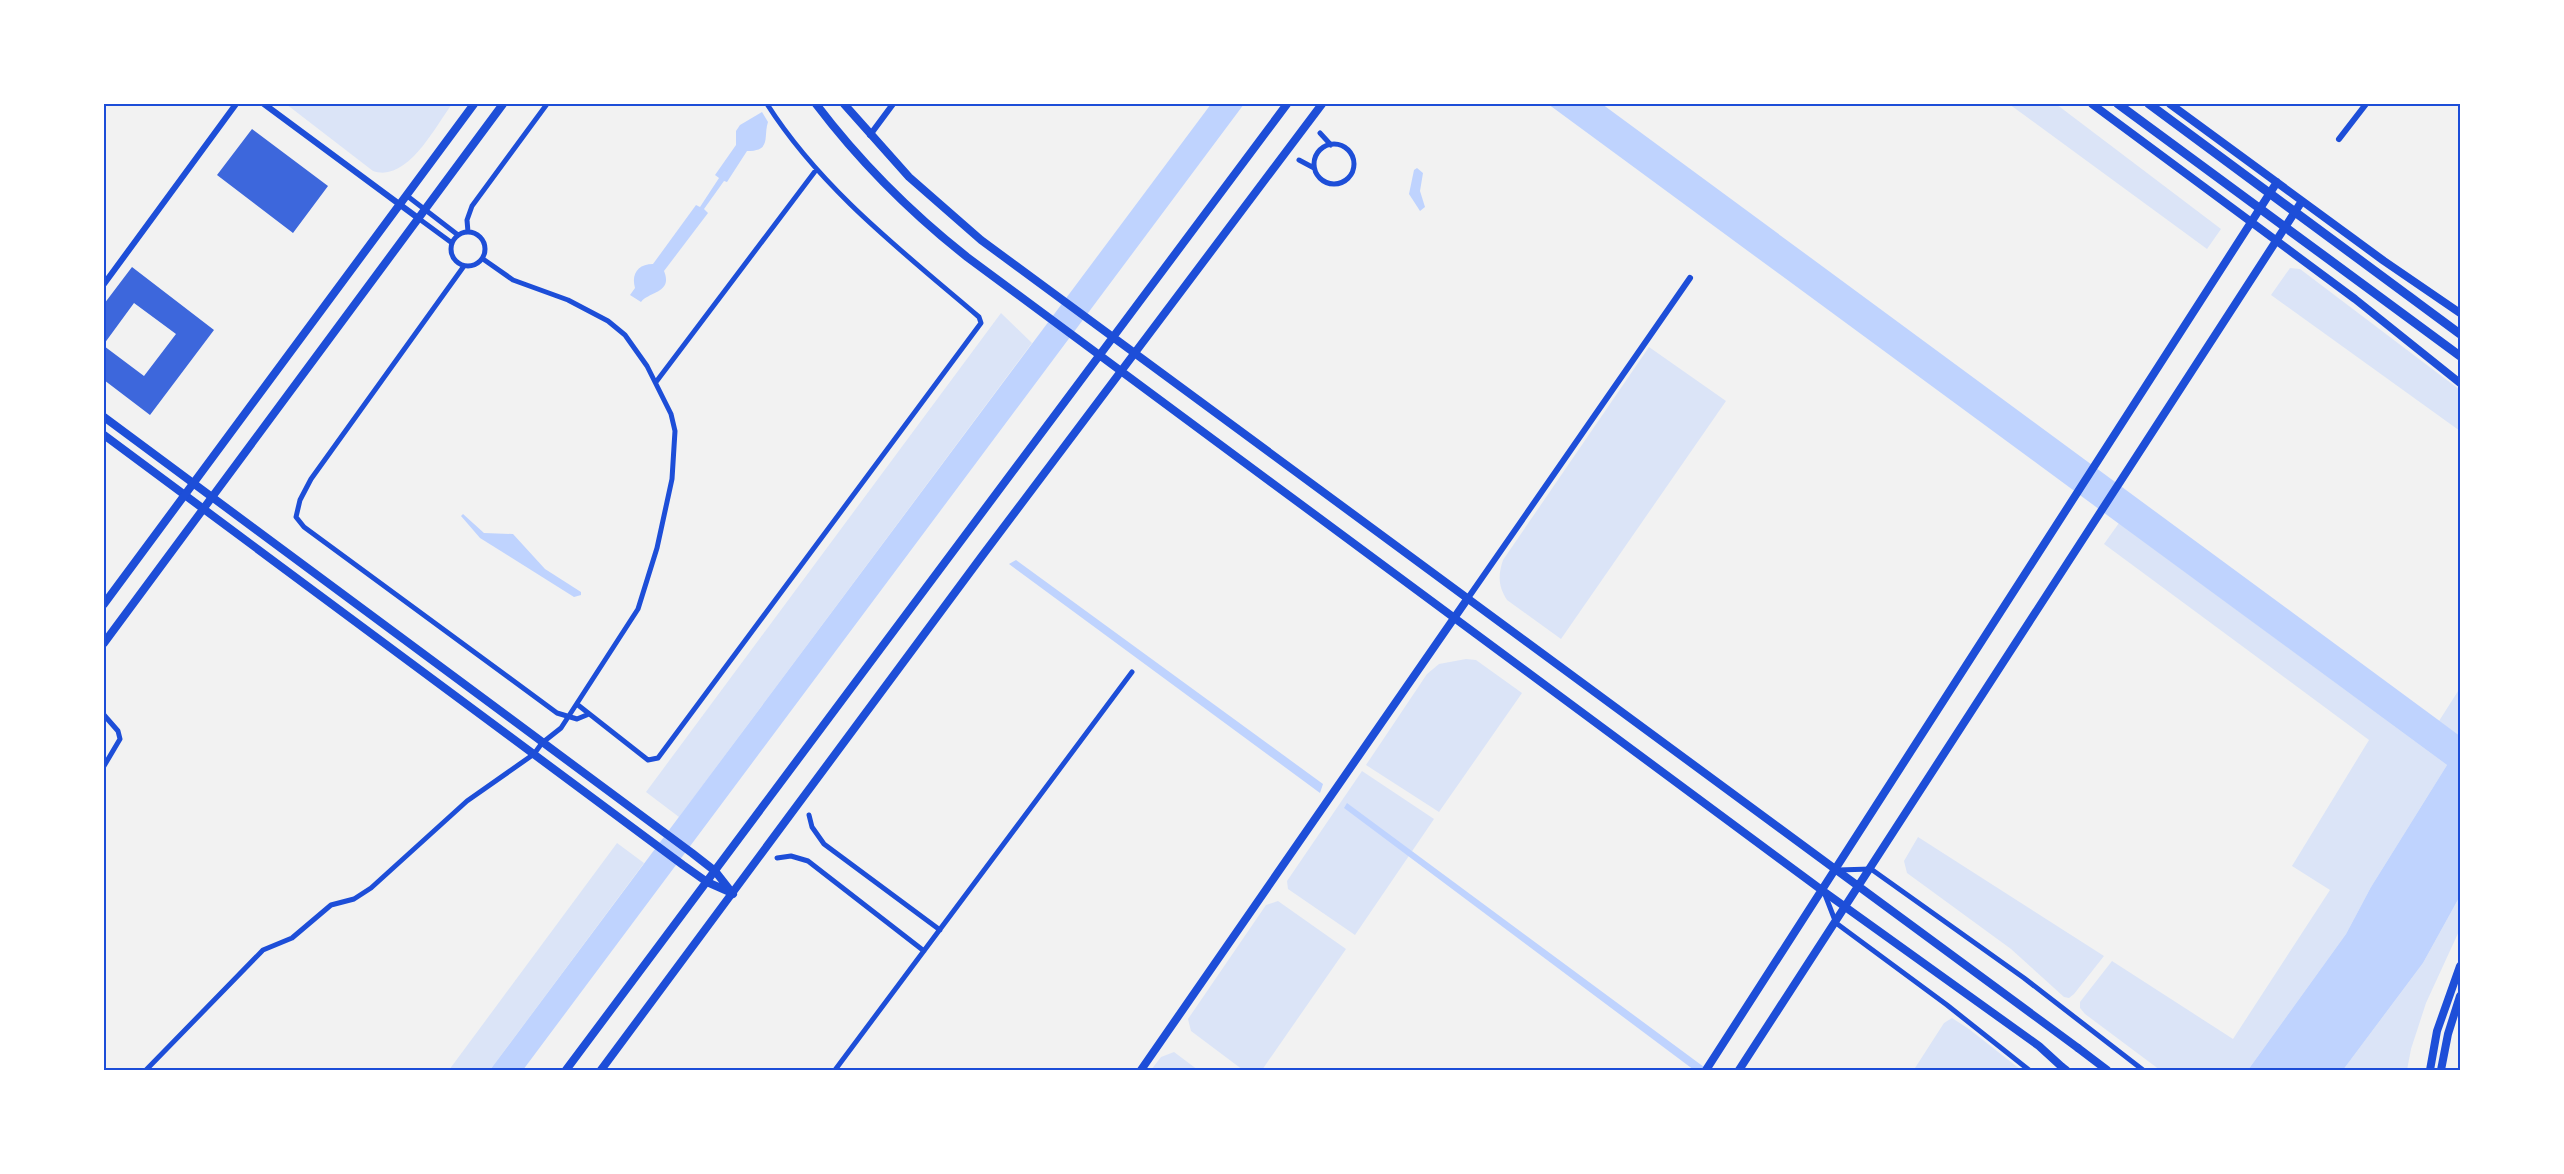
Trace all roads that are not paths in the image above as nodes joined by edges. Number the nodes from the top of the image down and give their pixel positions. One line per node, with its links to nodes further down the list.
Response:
1 (236, 104): 38 (street)
2 (264, 104): 27 (street)
3 (474, 104): 25 (main road)
4 (503, 104): 28 (main road)
5 (547, 104): 31 (street)
6 (767, 104): 23 (street)
7 (816, 104): 43 (main road)
8 (844, 104): 18 (main road)
9 (893, 104): 18 (street)
10 (1287, 104): 41 (main road)
11 (1322, 104): 42 (main road)
12 (2092, 104): 30 (main road)
13 (2118, 104): 44 (highway)
14 (2149, 104): 40 (highway)
15 (2170, 104): 24 (main road)
16 (2366, 104): 19 (street)
17 (1320, 133): 20 (street)
18 (870, 135): 41 (main road)
19 (2339, 140)
20 (1331, 145): 22 (street); 22 (street)
21 (1299, 160): 22 (street)
22 (1314, 168)
23 (816, 170): 46 (street); 60 (street)
24 (2277, 182): 26 (main road); 30 (main road)
25 (406, 195): 27 (main road); 28 (street)
26 (2302, 201): 33 (main road); 39 (main road)
27 (400, 204): 29 (street); 50 (main road)
28 (424, 210): 29 (main road); 32 (street)
29 (418, 218): 34 (street); 52 (main road)
30 (2251, 220): 33 (main road); 69 (main road)
31 (468, 232): 32 (street); 35 (street)
32 (458, 235): 34 (street)
33 (2276, 239): 47 (main road); 68 (main road)
34 (452, 243): 36 (street)
35 (483, 259): 36 (street); 46 (street)
36 (464, 266): 62 (street)
37 (1690, 278): 54 (street)
38 (104, 284)
39 (2460, 313)
40 (2460, 334)
41 (1114, 336): 42 (main road); 43 (main road)
42 (1136, 352): 45 (main road); 54 (main road)
43 (1099, 355): 45 (main road); 70 (main road)
44 (2460, 356)
45 (1122, 372): 56 (main road); 74 (main road)
46 (656, 382): 59 (street)
47 (2460, 383)
48 (104, 417): 50 (main road)
49 (104, 435): 51 (main road)
50 (193, 483): 51 (main road); 52 (main road)
51 (184, 495): 53 (main road); 55 (main road)
52 (212, 496): 53 (main road); 63 (main road)
53 (203, 508): 57 (main road); 64 (main road)
54 (1468, 598): 56 (main road); 69 (main road)
55 (104, 604)
56 (1453, 616): 73 (main road); 87 (main road)
57 (104, 643)
58 (1132, 672): 77 (street)
59 (578, 705): 60 (street); 62 (street)
60 (589, 714): 62 (street)
61 (104, 715): 65 (street)
62 (568, 718): 63 (street)
63 (542, 743): 64 (street); 70 (main road)
64 (534, 754): 71 (main road); 83 (street)
65 (104, 766)
66 (809, 815): 77 (street)
67 (777, 858): 78 (street)
68 (1871, 869): 69 (street); 72 (main road); 91 (street)
69 (1837, 870): 72 (main road); 73 (main road)
70 (715, 871): 71 (main road); 74 (main road)
71 (707, 882): 74 (main road); 84 (main road)
72 (1859, 887): 75 (main road); 90 (main road)
73 (1823, 891): 75 (main road); 76 (street); 81 (main road)
74 (733, 894): 85 (main road)
75 (1847, 908): 76 (main road); 82 (main road)
76 (1836, 923): 88 (main road); 89 (street)
77 (940, 930): 78 (street)
78 (924, 951): 86 (street)
79 (2460, 966): 92 (main road)
80 (2460, 996): 93 (main road)
81 (1707, 1069)
82 (2064, 1069)
83 (146, 1071)
84 (566, 1071)
85 (601, 1071)
86 (835, 1071)
87 (1141, 1071)
88 (1739, 1071)
89 (2029, 1071)
90 (2107, 1071)
91 (2143, 1071)
92 (2430, 1071)
93 (2442, 1071)

